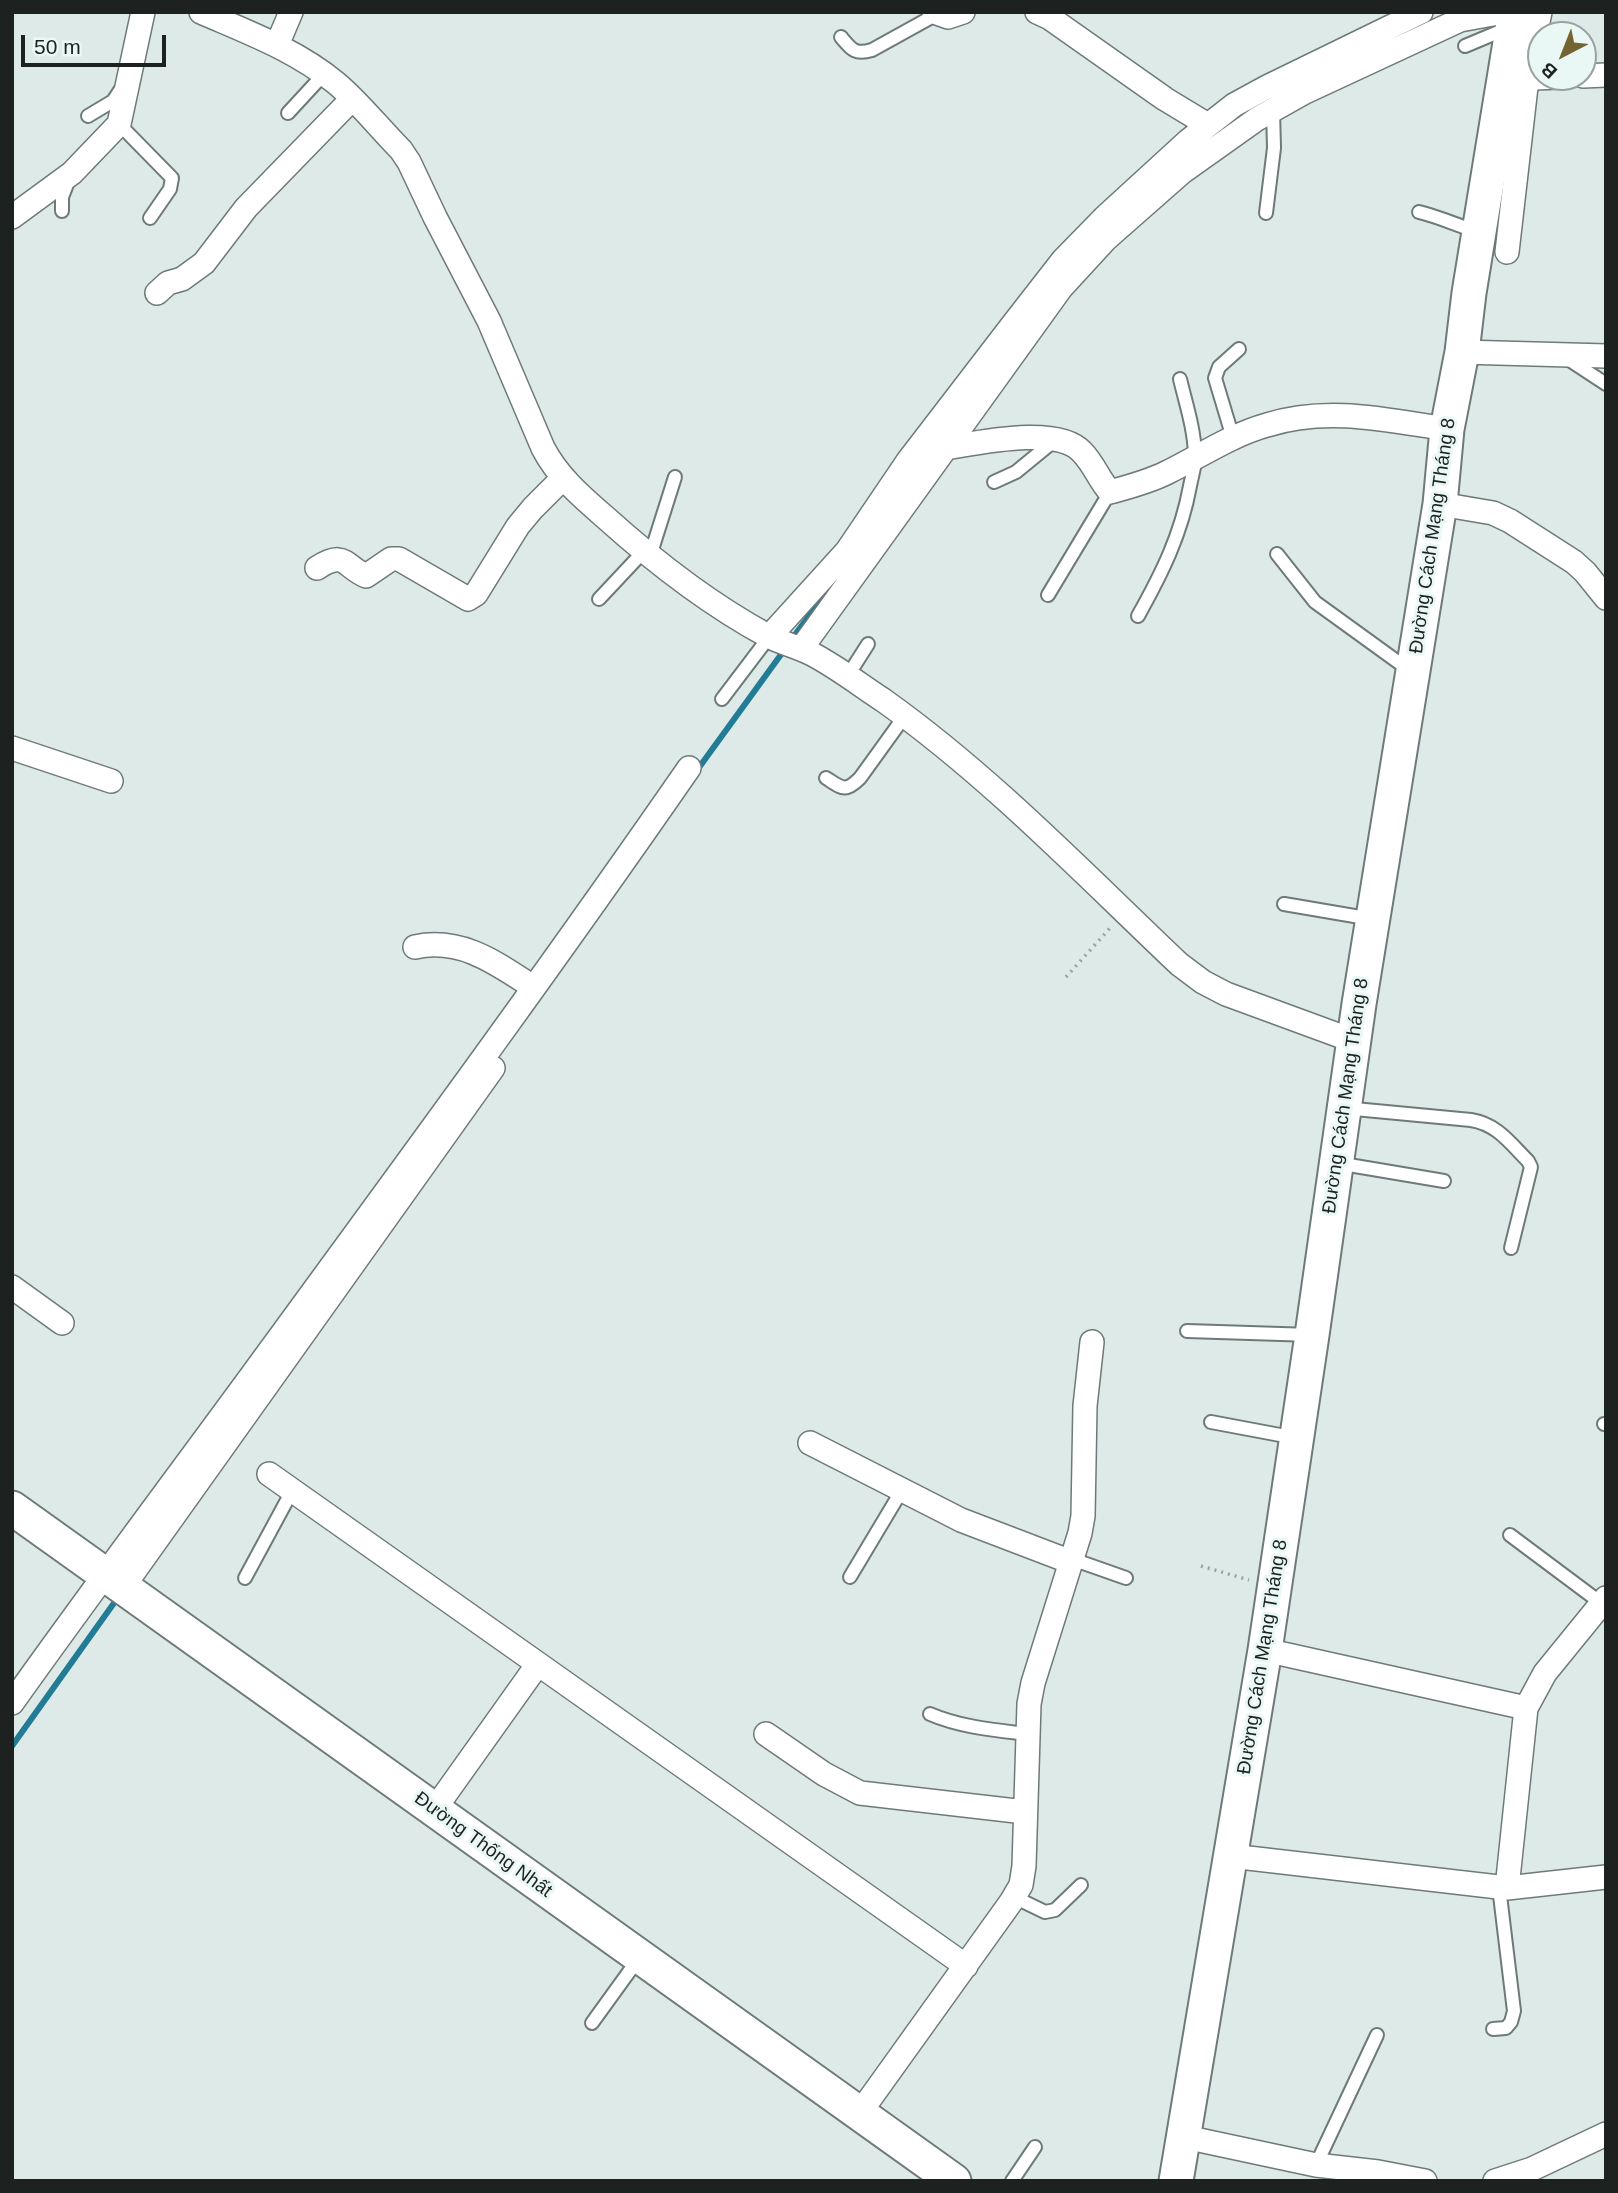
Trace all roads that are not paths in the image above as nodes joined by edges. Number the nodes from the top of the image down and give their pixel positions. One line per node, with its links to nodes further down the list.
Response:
1 (201, 12): 10 (street)
2 (291, 12): 10 (street)
3 (964, 12): 7 (street)
4 (1037, 12): 21 (street)
5 (1421, 12): 21 (street)
6 (138, 13): 12 (street)
7 (935, 13): 9 (lane)
8 (1518, 16): 11 (lane); 15 (street, Đường Cách Mạng Tháng 8); 17 (street)
9 (841, 37)
10 (277, 45): 13 (street)
11 (1465, 46)
12 (131, 71): 19 (lane); 20 (street)
13 (324, 74): 16 (street); 18 (lane)
14 (1527, 78): 15 (street)
15 (1515, 79): 28 (street, Đường Cách Mạng Tháng 8); 29 (street)
16 (352, 99): 30 (street); 43 (street)
17 (1273, 110): 25 (lane); 40 (street)
18 (288, 113)
19 (88, 116)
20 (119, 124): 22 (street); 27 (lane)
21 (1208, 125): 54 (street)
22 (72, 173): 23 (lane); 26 (street)
23 (62, 211)
24 (1419, 212): 28 (lane)
25 (1266, 213)
26 (12, 217)
27 (150, 218)
28 (1479, 232): 32 (street, Đường Cách Mạng Tháng 8)
29 (1507, 252)
30 (157, 293)
31 (1239, 349): 39 (lane)
32 (1462, 352): 33 (street); 37 (street, Đường Cách Mạng Tháng 8)
33 (1563, 356): 34 (street); 36 (lane)
34 (1606, 356)
35 (1180, 379): 41 (lane)
36 (1606, 384)
37 (1447, 429): 39 (street); 46 (street, Đường Cách Mạng Tháng 8)
38 (1058, 438): 40 (street); 44 (lane); 45 (street)
39 (1233, 438): 41 (street)
40 (944, 448): 54 (street)
41 (1195, 457): 45 (street); 53 (lane)
42 (675, 477): 47 (lane)
43 (563, 478): 47 (street); 49 (street)
44 (994, 482)
45 (1110, 492): 50 (lane)
46 (1440, 503): 51 (street); 56 (street, Đường Cách Mạng Tháng 8)
47 (647, 554): 52 (lane); 54 (street)
48 (1277, 554): 56 (lane)
49 (317, 568)
50 (1048, 595)
51 (1606, 598)
52 (599, 599)
53 (1138, 616)
54 (786, 644): 57 (street); 58 (lane)
55 (868, 644): 57 (lane)
56 (1412, 673): 64 (street, Đường Cách Mạng Tháng 8)
57 (847, 677): 59 (street)
58 (722, 699)
59 (904, 717): 61 (lane); 67 (street)
60 (12, 748): 62 (street)
61 (826, 778)
62 (111, 781)
63 (1284, 904): 64 (lane)
64 (1373, 919): 67 (street, Đường Cách Mạng Tháng 8)
65 (415, 947): 66 (street)
66 (533, 987): 89 (street); 89 (street)
67 (1354, 1041): 68 (street, Đường Cách Mạng Tháng 8)
68 (1344, 1108): 69 (street, Đường Cách Mạng Tháng 8); 71 (lane)
69 (1336, 1163): 70 (lane); 75 (street, Đường Cách Mạng Tháng 8)
70 (1444, 1181)
71 (1511, 1248)
72 (12, 1287): 73 (street)
73 (62, 1323)
74 (1186, 1331): 75 (lane)
75 (1312, 1335): 78 (street, Đường Cách Mạng Tháng 8)
76 (1092, 1342): 85 (street)
77 (1211, 1422): 78 (lane)
78 (1297, 1438): 91 (street, Đường Cách Mạng Tháng 8)
79 (810, 1443): 81 (street)
80 (268, 1474): 82 (street)
81 (902, 1490): 85 (street); 86 (lane)
82 (292, 1491): 87 (lane); 92 (street)
83 (12, 1508): 89 (street, Đường Thống Nhất)
84 (1510, 1535): 90 (lane)
85 (1072, 1560): 88 (lane); 97 (street)
86 (850, 1577)
87 (245, 1578)
88 (1126, 1578)
89 (114, 1580): 93 (street); 98 (street, Đường Thống Nhất)
90 (1604, 1600): 94 (street)
91 (1265, 1650): 94 (street); 100 (street, Đường Cách Mạng Tháng 8)
92 (538, 1664): 98 (street); 106 (street)
93 (12, 1703)
94 (1526, 1708): 103 (street)
95 (930, 1714): 97 (lane)
96 (766, 1734): 99 (street)
97 (1027, 1734): 99 (street)
98 (435, 1810): 105 (street, Đường Thống Nhất)
99 (1025, 1812): 104 (street)
100 (1231, 1856): 103 (street); 112 (street, Đường Cách Mạng Tháng 8)
101 (1606, 1877): 103 (street)
102 (1082, 1885): 104 (lane)
103 (1503, 1888): 108 (lane)
104 (1014, 1897): 106 (street)
105 (640, 1957): 107 (lane); 110 (street, Đường Thống Nhất)
106 (966, 1966): 110 (street)
107 (592, 2023)
108 (1493, 2029)
109 (1377, 2035): 114 (lane)
110 (859, 2114): 115 (street, Đường Thống Nhất)
111 (1606, 2134): 119 (street)
112 (1185, 2137): 114 (street); 117 (street, Đường Cách Mạng Tháng 8)
113 (1035, 2147): 116 (lane)
114 (1316, 2165): 118 (street)
115 (947, 2179)
116 (1012, 2181)
117 (1177, 2181)
118 (1425, 2181)
119 (1495, 2181)

